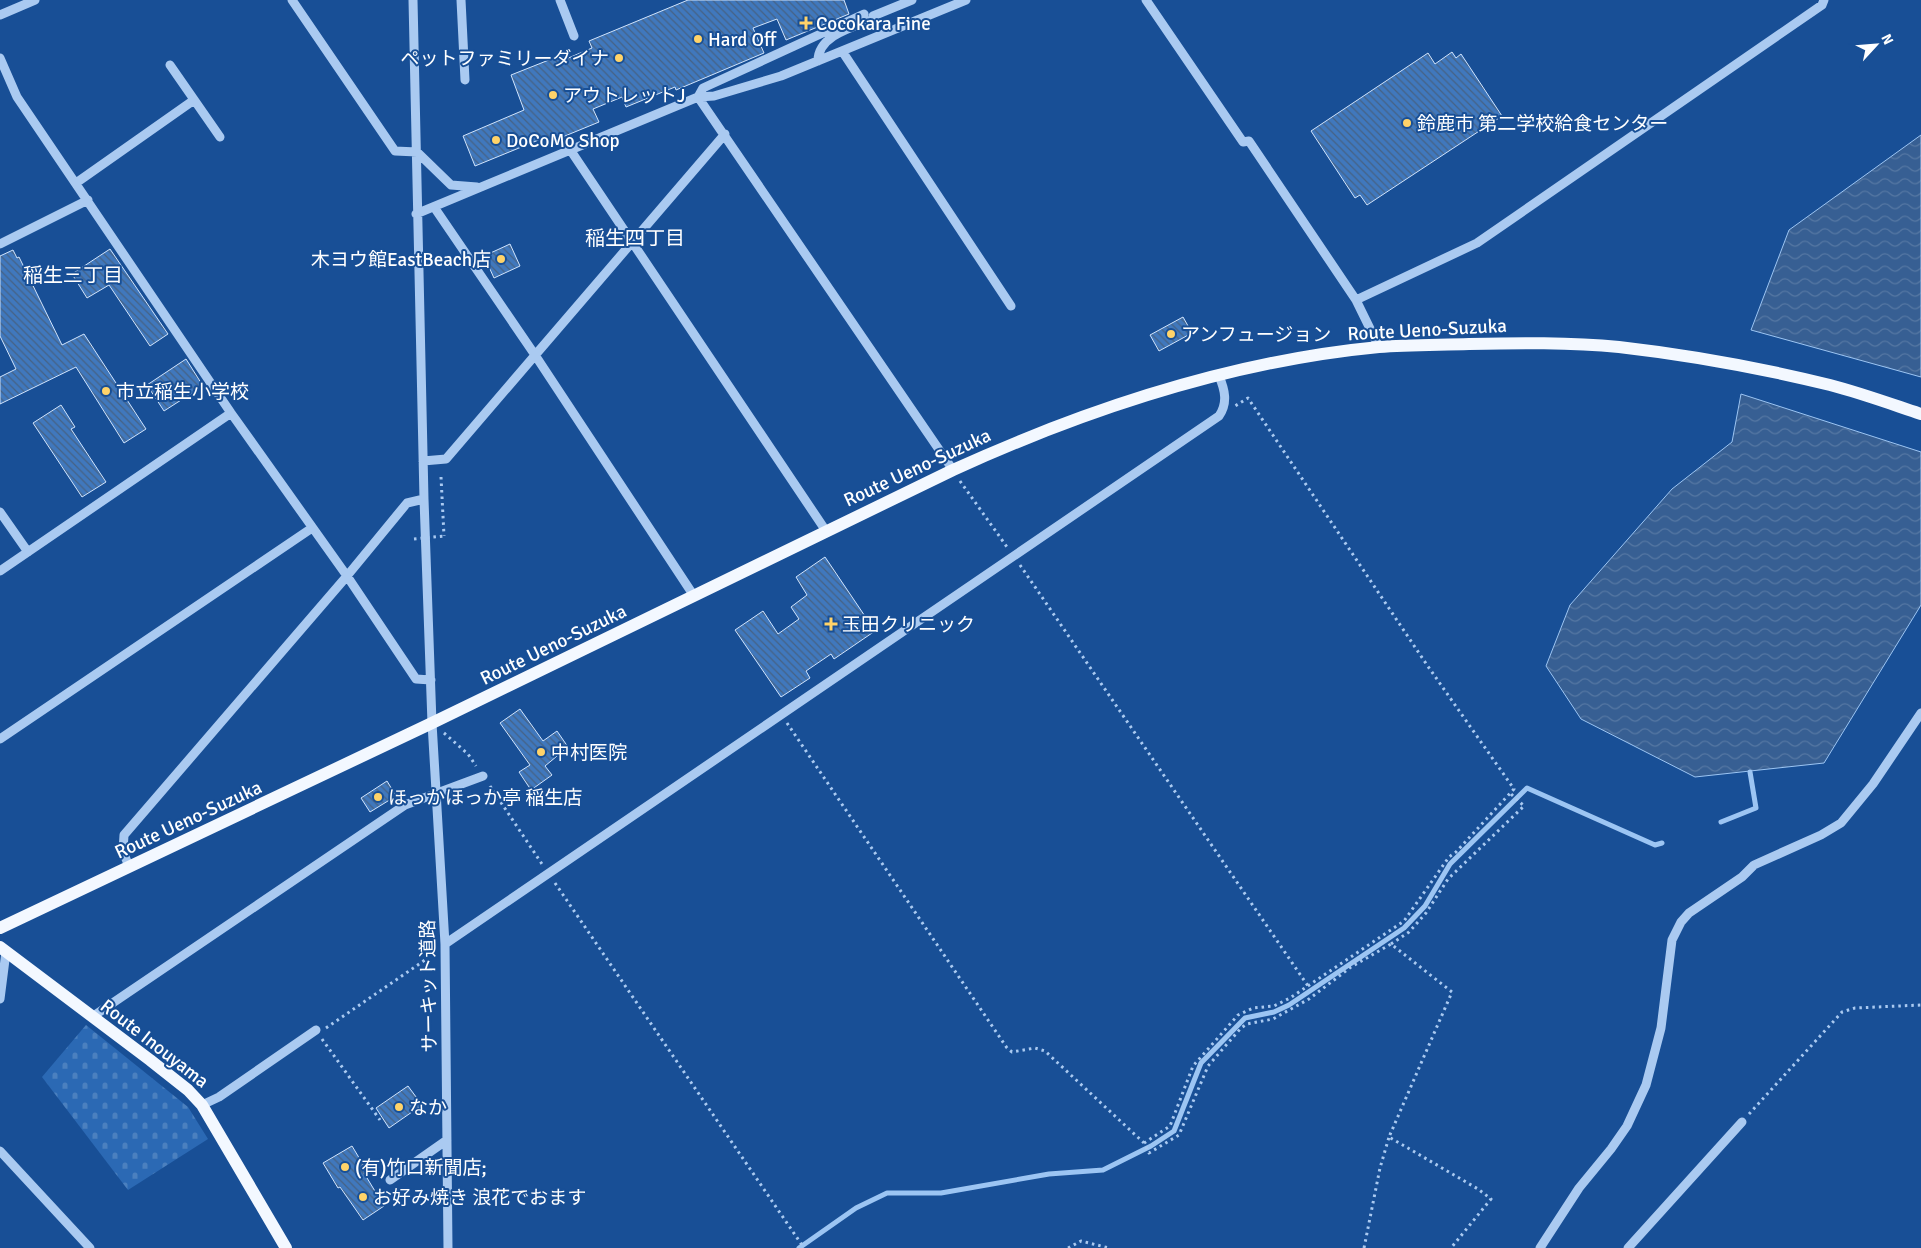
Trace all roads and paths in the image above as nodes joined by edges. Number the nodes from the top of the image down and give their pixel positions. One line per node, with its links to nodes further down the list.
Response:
1 (36, 0): 11 (street)
2 (292, 0): 24 (street)
3 (424, 0): 10 (street)
4 (461, 0): 18 (street)
5 (560, 0): 13 (street)
6 (912, 0): 12 (street)
7 (966, 0): 14 (street)
8 (1146, 0): 32 (street)
9 (1824, 0): 32 (street)
10 (413, 1): 24 (street, サーキット道路)
11 (0, 15)
12 (870, 16): 16 (street); 19 (street)
13 (574, 36)
14 (842, 51): 16 (street); 33 (street)
15 (0, 58): 25 (street)
16 (818, 61): 19 (street)
17 (170, 65): 20 (street)
18 (465, 80)
19 (698, 97): 21 (street); 23 (street)
20 (194, 100): 22 (street); 25 (street)
21 (725, 134): 30 (street); 41 (street)
22 (220, 137)
23 (570, 151): 26 (street); 30 (street)
24 (417, 152): 26 (street); 29 (street, サーキット道路)
25 (76, 183): 27 (street)
26 (485, 186): 28 (street)
27 (88, 200): 31 (street); 38 (street)
28 (434, 207): 29 (street); 35 (street)
29 (416, 214): 40 (street, サーキット道路)
30 (631, 242): 35 (street); 46 (street)
31 (0, 244)
32 (1356, 300): 34 (street)
33 (1012, 306)
34 (1379, 347): 36 (main road, Route Ueno-Suzuka); 39 (main road, Route Ueno-Suzuka)
35 (535, 355): 40 (street); 52 (street)
36 (1219, 376): 37 (street); 41 (main road, Route Ueno-Suzuka)
37 (1224, 405): 49 (street); 60 (path)
38 (231, 413): 45 (street); 48 (street)
39 (1921, 414)
40 (423, 461): 43 (street, サーキット道路)
41 (953, 470): 46 (main road, Route Ueno-Suzuka); 49 (path)
42 (441, 477): 47 (path, bridge)
43 (424, 499): 51 (street); 53 (street, サーキット道路)
44 (0, 512): 48 (street)
45 (312, 528): 51 (street); 57 (street)
46 (826, 532): 52 (main road, Route Ueno-Suzuka)
47 (414, 539)
48 (28, 552): 50 (street)
49 (1013, 555): 55 (street); 68 (path)
50 (0, 571)
51 (347, 576): 53 (street); 61 (street)
52 (694, 596): 56 (main road, Route Ueno-Suzuka)
53 (431, 680): 56 (street, サーキット道路)
54 (1921, 713): 89 (street)
55 (782, 716): 62 (street); 78 (path)
56 (432, 723): 58 (path); 59 (street, サーキット道路); 61 (main road, Route Ueno-Suzuka)
57 (0, 739)
58 (483, 776): 59 (street); 62 (path)
59 (436, 792): 64 (street, サーキット道路); 71 (street)
60 (1511, 794): 65 (path); 68 (path)
61 (129, 867): 63 (main road, Route Ueno-Suzuka)
62 (548, 874): 64 (street); 84 (path)
63 (0, 928)
64 (445, 944): 77 (street, サーキット道路)
65 (1391, 944): 76 (path); 78 (path)
66 (3, 950): 69 (street); 71 (main road, Route Inouyama)
67 (425, 960): 74 (path)
68 (1308, 986): 78 (path)
69 (0, 999)
70 (1921, 1005): 75 (path)
71 (92, 1017): 73 (main road, Route Inouyama)
72 (316, 1030): 73 (street)
73 (202, 1105): 82 (main road, Route Inouyama)
74 (380, 1120)
75 (1742, 1122): 90 (street)
76 (1389, 1137): 87 (path); 88 (path)
77 (446, 1140): 80 (street); 83 (street, サーキット道路)
78 (1144, 1144)
79 (0, 1151): 81 (street)
80 (390, 1180)
81 (90, 1248)
82 (286, 1248)
83 (448, 1248)
84 (804, 1248)
85 (1068, 1248): 86 (path)
86 (1109, 1248)
87 (1364, 1248)
88 (1450, 1248)
89 (1540, 1248)
90 (1628, 1248)

